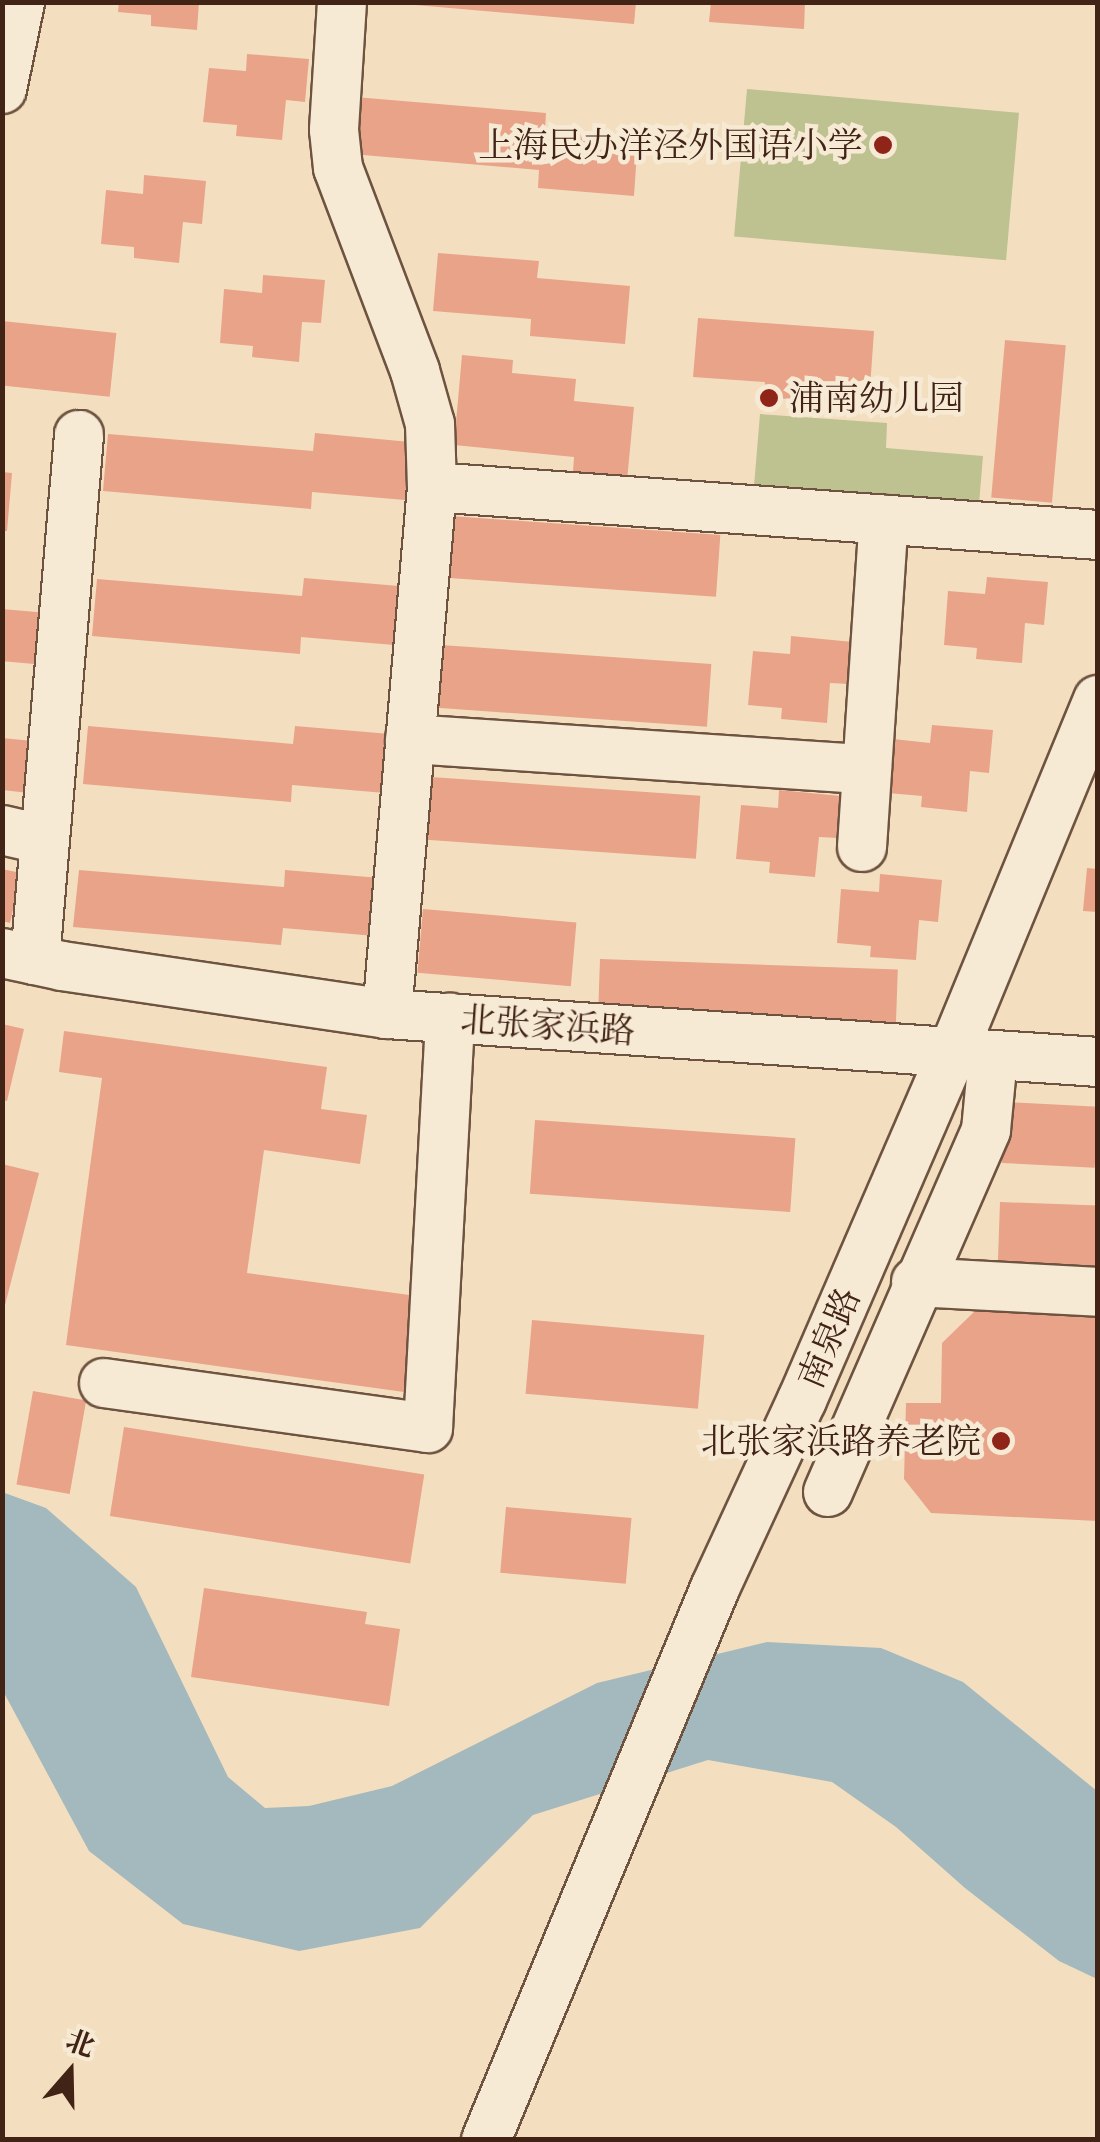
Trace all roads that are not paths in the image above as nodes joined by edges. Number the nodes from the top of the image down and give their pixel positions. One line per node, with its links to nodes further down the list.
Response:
1 (20, 2): 3 (street)
2 (342, 2): 5 (street)
3 (2, 89)
4 (78, 434): 11 (street)
5 (432, 486): 6 (street); 9 (street)
6 (884, 520): 7 (street); 10 (street)
7 (1098, 534)
8 (1098, 700): 16 (street, 南泉路)
9 (410, 738): 10 (street); 14 (street)
10 (867, 768): 12 (street)
11 (24, 835): 13 (street)
12 (862, 847)
13 (19, 957): 14 (street, 北张家浜路)
14 (387, 1014): 15 (street, 北张家浜路)
15 (450, 1018): 16 (street, 北张家浜路); 20 (street)
16 (972, 1055): 17 (street, 北张家浜路); 18 (street); 22 (street, 南泉路)
17 (1098, 1062)
18 (916, 1282): 19 (street); 21 (street)
19 (1098, 1292)
20 (104, 1383)
21 (828, 1492)
22 (486, 2140)

